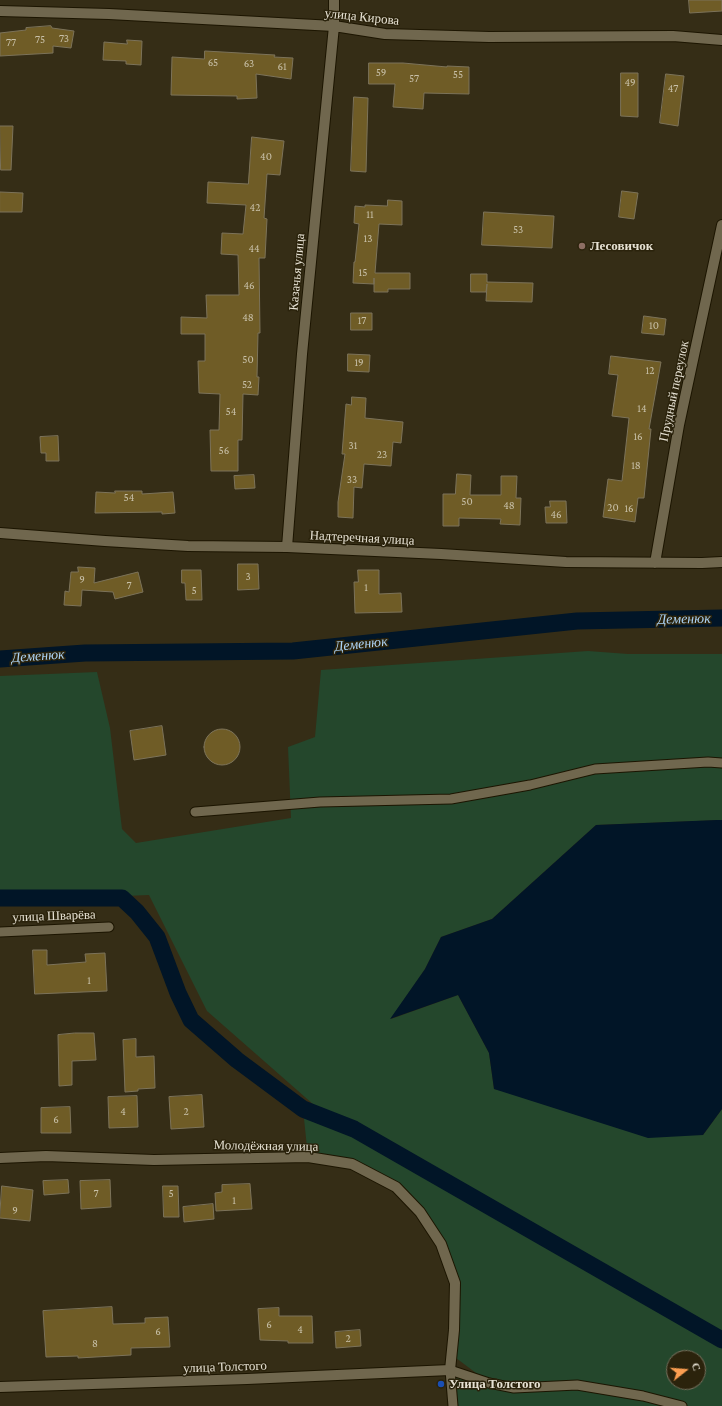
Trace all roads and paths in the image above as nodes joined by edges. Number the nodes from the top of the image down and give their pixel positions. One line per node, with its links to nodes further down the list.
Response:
1 (334, 0): 3 (street, Казачья улица)
2 (0, 10): 3 (street, улица Кирова)
3 (334, 26): 4 (street, улица Кирова); 7 (street, Казачья улица)
4 (722, 40)
5 (722, 225): 9 (street, Прудный переулок)
6 (0, 533): 7 (street, Надтеречная улица)
7 (287, 547): 9 (street, Надтеречная улица)
8 (722, 562): 9 (street, Надтеречная улица)
9 (655, 563)
10 (722, 763): 11 (lane)
11 (196, 812)
12 (109, 927): 13 (lane, улица Шварёва)
13 (0, 932)
14 (0, 1158): 15 (street, Молодёжная улица)
15 (450, 1370): 16 (street, улица Толстого); 17 (lane); 18 (lane)
16 (0, 1387)
17 (453, 1406)
18 (682, 1406)

